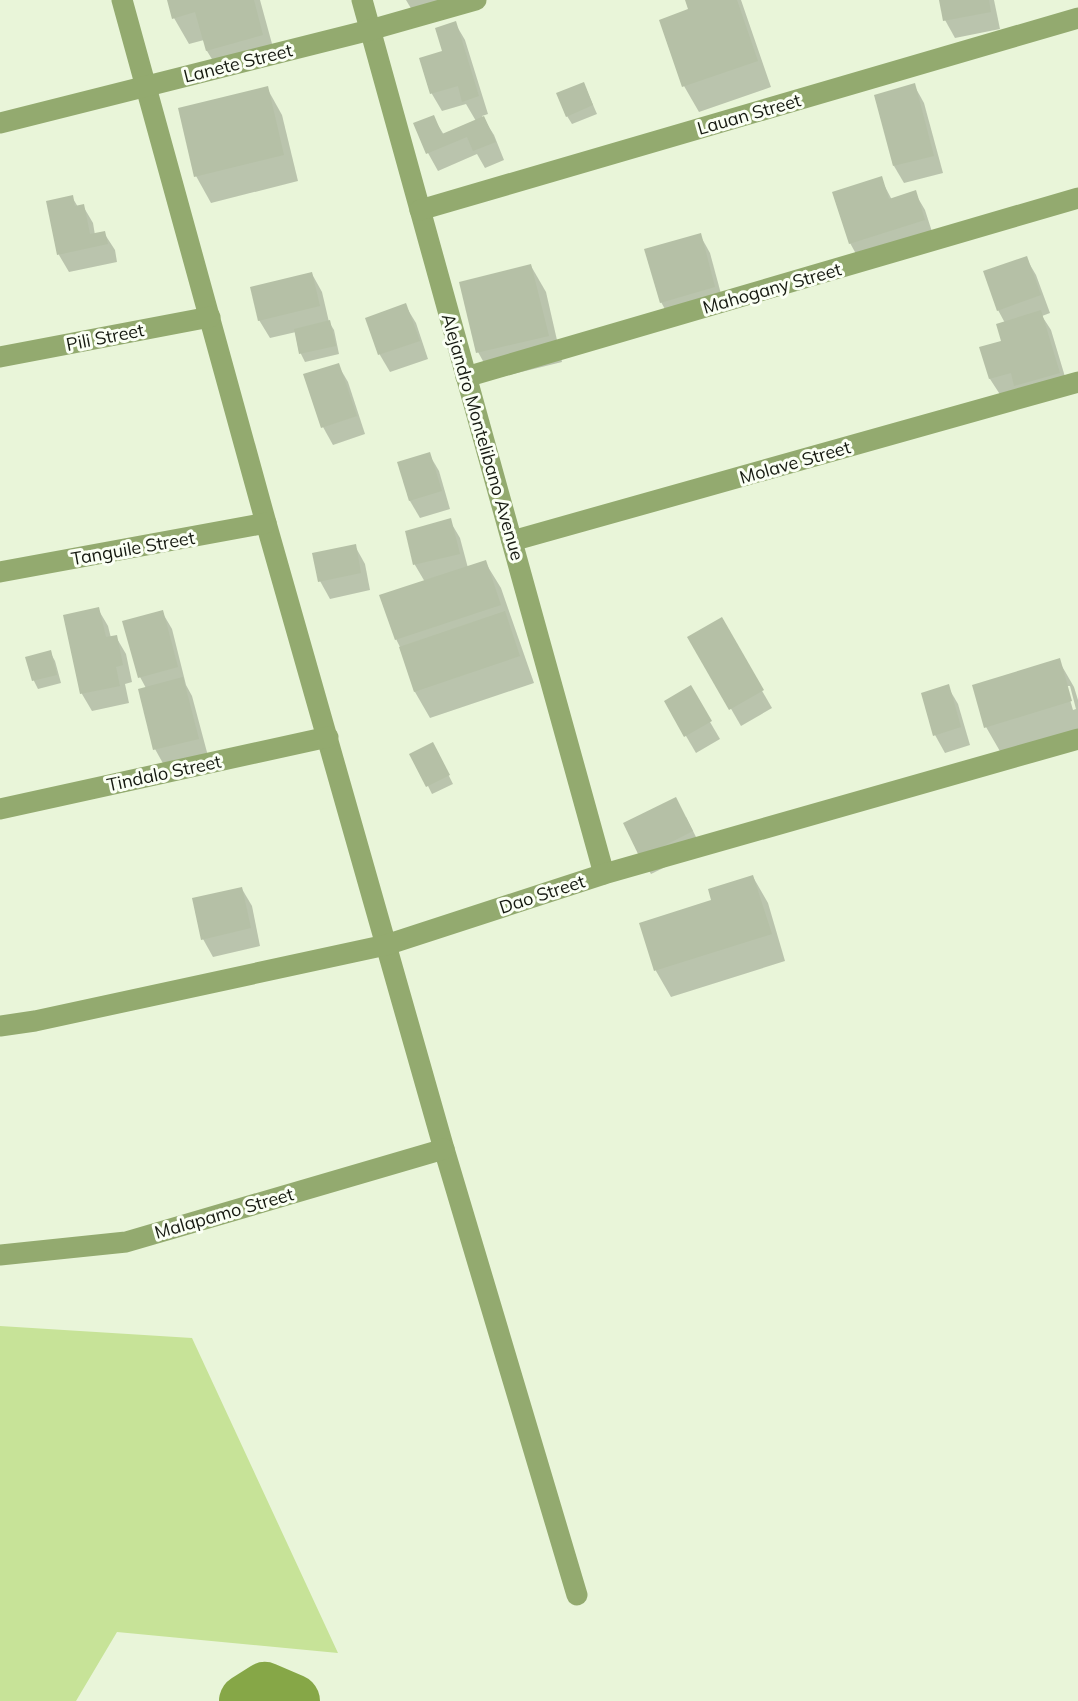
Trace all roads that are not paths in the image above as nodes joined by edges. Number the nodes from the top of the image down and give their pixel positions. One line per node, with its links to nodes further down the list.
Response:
1 (122, 0): 6 (street)
2 (362, 0): 5 (street, Alejandro Montelibano Avenue)
3 (476, 0): 5 (street, Lanete Street)
4 (1078, 18): 9 (street, Lauan Street)
5 (370, 30): 6 (street, Lanete Street); 9 (street, Alejandro Montelibano Avenue)
6 (145, 86): 7 (street, Lanete Street); 10 (street)
7 (0, 123)
8 (1078, 198): 12 (street, Mahogany Street)
9 (420, 210): 12 (street, Alejandro Montelibano Avenue)
10 (210, 317): 11 (street, Pili Street); 14 (street)
11 (0, 356)
12 (466, 377): 15 (street, Alejandro Montelibano Avenue)
13 (1078, 382): 15 (street, Molave Street)
14 (266, 523): 16 (street, Tanguile Street); 17 (street)
15 (512, 541): 20 (street, Alejandro Montelibano Avenue)
16 (0, 572)
17 (328, 737): 19 (street, Tindalo Street); 21 (street)
18 (1078, 739): 20 (street, Dao Street)
19 (0, 809)
20 (604, 874): 21 (street, Dao Street)
21 (386, 946): 22 (street, Dao Street); 23 (street)
22 (0, 1026)
23 (444, 1149): 24 (street, Malapamo Street); 25 (street)
24 (0, 1255)
25 (577, 1595)

